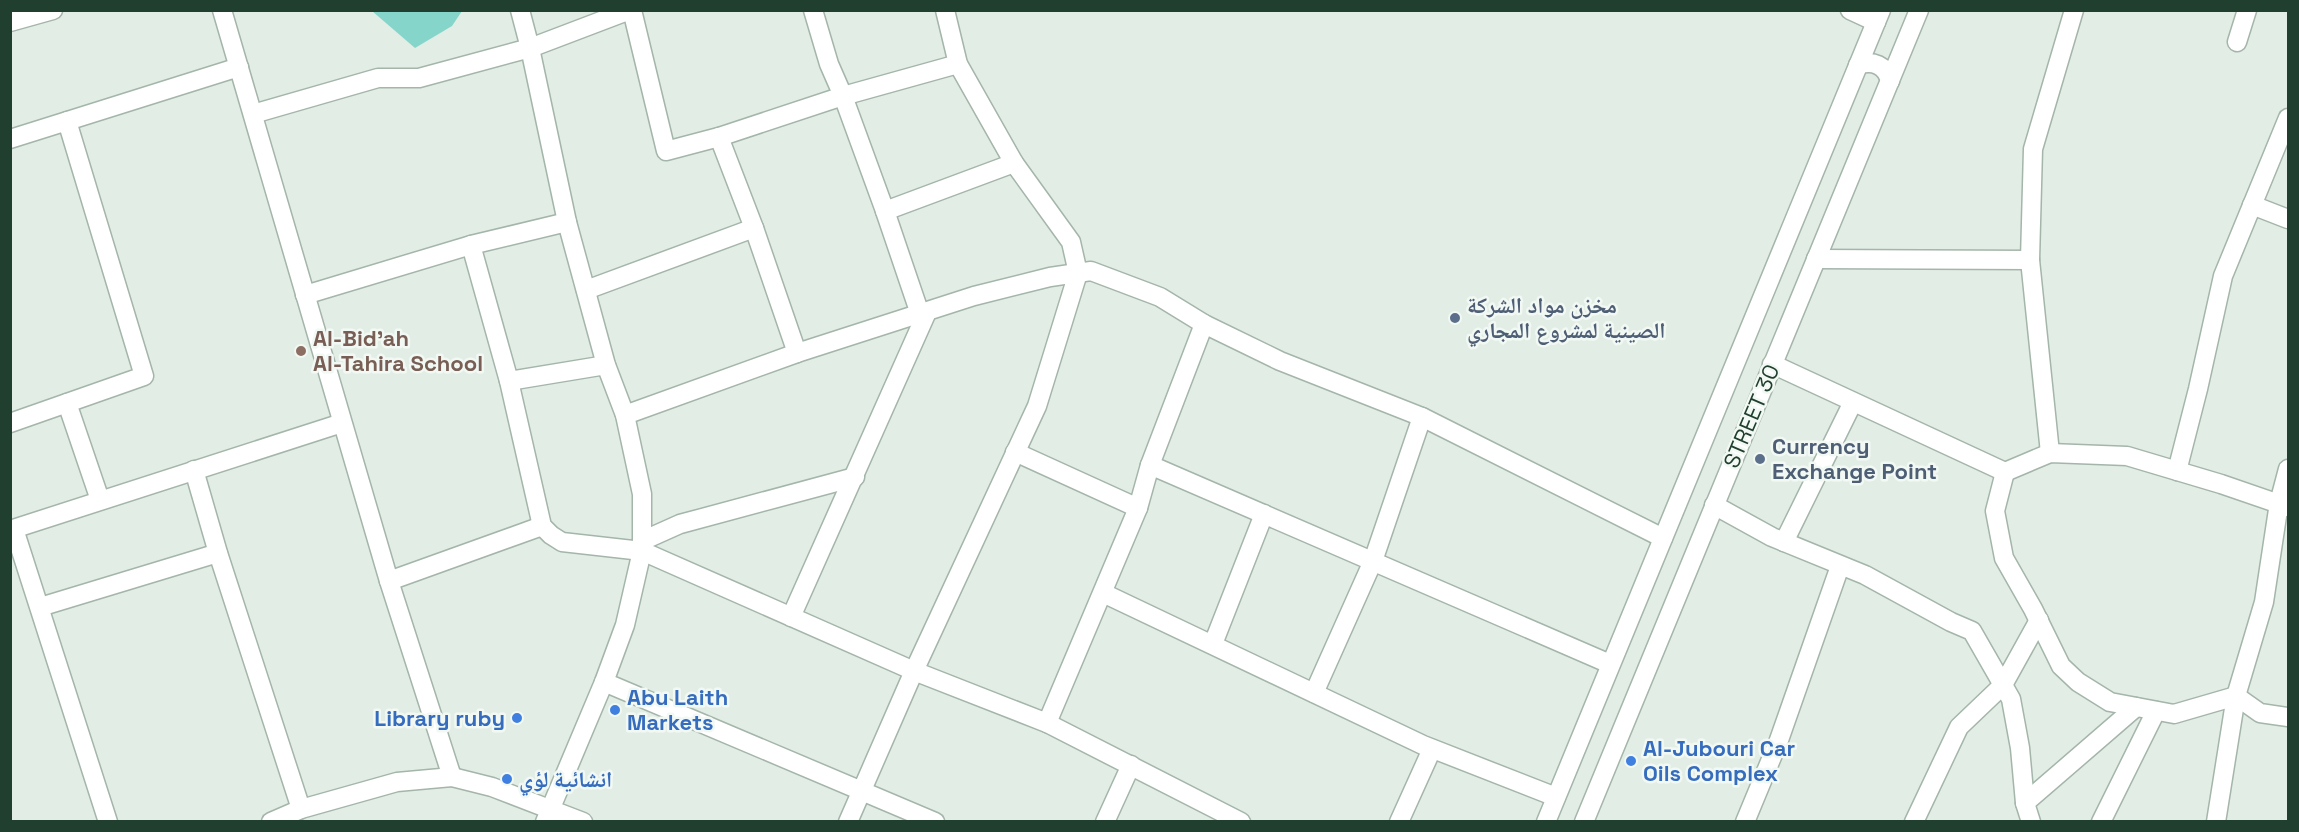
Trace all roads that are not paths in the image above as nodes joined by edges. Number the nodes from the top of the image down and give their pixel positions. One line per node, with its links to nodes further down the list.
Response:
1 (53, 10): 14 (street)
2 (222, 10): 19 (street)
3 (520, 10): 16 (street)
4 (631, 10): 16 (street); 25 (street)
5 (813, 10): 21 (street)
6 (945, 10): 17 (street)
7 (1850, 10): 13 (street)
8 (1904, 10): 9 (street)
9 (1912, 10)
10 (1919, 10): 20 (street, STREET 30)
11 (2074, 10): 35 (street)
12 (2247, 10): 15 (street)
13 (1879, 16): 18 (street, STREET 30)
14 (10, 22)
15 (2237, 42)
16 (530, 48): 22 (street); 31 (street)
17 (958, 64): 21 (street); 27 (street)
18 (1858, 65): 20 (street); 66 (street, STREET 30)
19 (239, 67): 22 (street); 24 (street)
20 (1890, 81): 34 (street, STREET 30)
21 (843, 96): 25 (street); 29 (street)
22 (253, 114): 38 (street)
23 (2289, 118): 28 (street)
24 (67, 122): 26 (street); 46 (street)
25 (719, 137): 32 (street)
26 (10, 139)
27 (1014, 164): 29 (street); 36 (street)
28 (2252, 205): 30 (street); 56 (street)
29 (885, 211): 39 (street)
30 (2289, 219)
31 (567, 222): 33 (street); 37 (street)
32 (754, 228): 37 (street); 41 (street)
33 (471, 245): 38 (street); 44 (street)
34 (1816, 259): 35 (street); 42 (street, STREET 30)
35 (2030, 260): 52 (street)
36 (1078, 273): 39 (street); 40 (street); 51 (street)
37 (586, 290): 43 (street)
38 (305, 295): 50 (street)
39 (923, 313): 41 (street); 58 (street)
40 (1204, 324): 48 (street); 53 (street)
41 (797, 353): 47 (street)
42 (1772, 364): 45 (street); 60 (street, STREET 30)
43 (606, 365): 44 (street); 47 (street)
44 (509, 381): 64 (street)
45 (1852, 402): 57 (street); 67 (street)
46 (67, 403): 49 (street); 59 (street)
47 (625, 415): 68 (street)
48 (1422, 417): 66 (street); 70 (street)
49 (10, 423)
50 (342, 423): 55 (street); 72 (street)
51 (1015, 452): 62 (street); 79 (street)
52 (2049, 453): 56 (street); 57 (street)
53 (1150, 465): 62 (street); 63 (street)
54 (2289, 469): 61 (street)
55 (194, 470): 59 (street); 69 (street)
56 (2177, 471): 61 (street)
57 (2005, 472): 76 (street)
58 (855, 477): 68 (street); 75 (street)
59 (100, 500): 65 (street)
60 (1714, 505): 67 (street); 105 (street, STREET 30)
61 (2284, 505): 83 (street)
62 (1138, 508): 73 (street)
63 (1264, 514): 70 (street); 77 (street)
64 (542, 526): 68 (street); 72 (street)
65 (12, 529): 74 (street)
66 (1663, 538): 78 (street, STREET 30)
67 (1784, 542): 71 (street)
68 (642, 546): 75 (street); 80 (street)
69 (218, 553): 74 (street); 94 (street)
70 (1373, 561): 78 (street); 82 (street)
71 (1840, 566): 81 (street); 106 (street)
72 (388, 581): 90 (street)
73 (1103, 593): 77 (street); 87 (street)
74 (40, 607): 97 (street)
75 (791, 617): 79 (street)
76 (2039, 620): 81 (street); 84 (street)
77 (1213, 644): 82 (street)
78 (1610, 664): 92 (street, STREET 30)
79 (914, 671): 87 (street); 91 (street)
80 (604, 682): 91 (street); 95 (street)
81 (2003, 685): 93 (street); 107 (street)
82 (1314, 693): 88 (street)
83 (2236, 696): 85 (street); 86 (street); 110 (street)
84 (2136, 707): 85 (street); 93 (street)
85 (2156, 711): 109 (street)
86 (2289, 717)
87 (1047, 723): 89 (street)
88 (1432, 749): 92 (street); 96 (street)
89 (1131, 765): 102 (street); 103 (street)
90 (452, 777): 94 (street); 95 (street)
91 (862, 790): 100 (street); 101 (street)
92 (1556, 797): 104 (street, STREET 30)
93 (2025, 803): 108 (street)
94 (302, 809): 98 (street)
95 (548, 815): 99 (street)
96 (1404, 820)
97 (108, 822)
98 (271, 822)
99 (583, 822)
100 (848, 822)
101 (935, 822)
102 (1105, 822)
103 (1241, 822)
104 (1546, 822)
105 (1584, 822)
106 (1745, 822)
107 (1914, 822)
108 (2031, 822)
109 (2101, 822)
110 (2216, 822)

